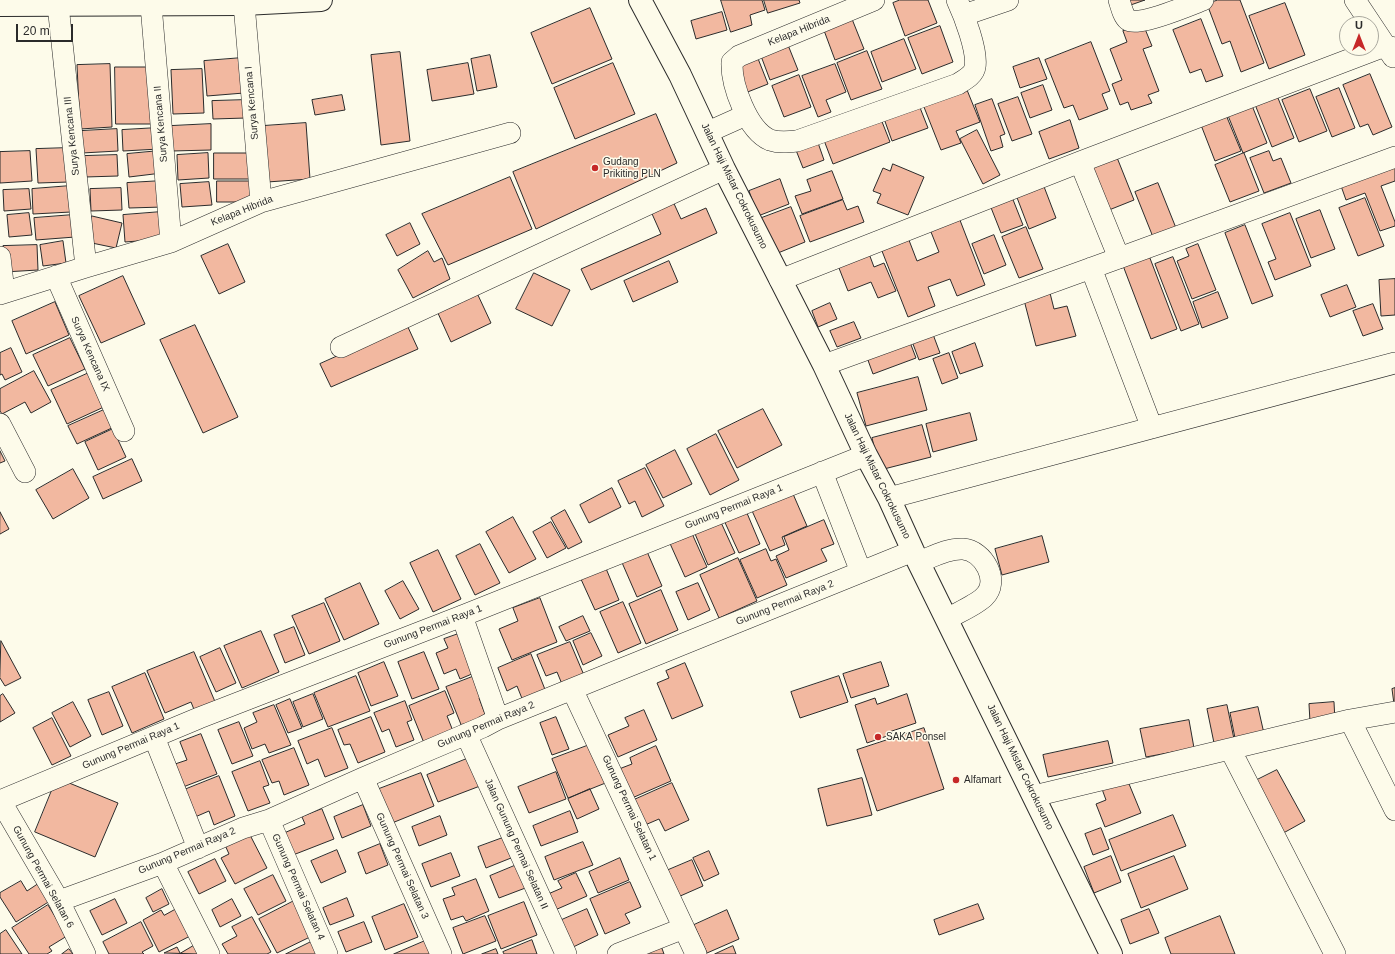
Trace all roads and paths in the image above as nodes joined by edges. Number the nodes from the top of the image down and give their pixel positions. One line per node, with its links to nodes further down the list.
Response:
1 (321, 0): 8 (main road)
2 (640, 0): 15 (main road, Jalan Haji Mistar Cokrokusumo)
3 (874, 0): 14 (street, Kelapa Hibrida)
4 (1008, 0): 12 (street)
5 (1119, 0): 6 (street)
6 (1203, 0)
7 (1355, 0): 13 (street)
8 (244, 4): 11 (main road); 20 (street, Surya Kencana I)
9 (0, 5): 10 (main road)
10 (58, 5): 11 (main road); 24 (street, Surya Kencana III)
11 (151, 5): 21 (street, Surya Kencana II)
12 (960, 8): 14 (street)
13 (1392, 52): 18 (street)
14 (746, 115): 15 (street)
15 (708, 132): 19 (main road, Jalan Haji Mistar Cokrokusumo)
16 (510, 133): 20 (street, Kelapa Hibrida)
17 (1395, 157): 23 (street)
18 (1080, 162): 23 (street); 27 (street)
19 (724, 168): 27 (main road, Jalan Haji Mistar Cokrokusumo); 29 (street)
20 (261, 202): 21 (street, Kelapa Hibrida)
21 (170, 242): 24 (street, Kelapa Hibrida)
22 (0, 258): 28 (street)
23 (1119, 258): 25 (street)
24 (86, 267): 26 (street, Kelapa Hibrida)
25 (1092, 268): 31 (street); 33 (street)
26 (56, 276): 28 (street, Kelapa Hibrida); 34 (street, Surya Kencana IX)
27 (780, 280): 31 (main road, Jalan Haji Mistar Cokrokusumo)
28 (2, 293)
29 (342, 347)
30 (1395, 363): 33 (street)
31 (824, 365): 35 (main road, Jalan Haji Mistar Cokrokusumo)
32 (0, 424): 36 (street)
33 (1152, 428): 38 (street)
34 (124, 431)
35 (866, 455): 37 (street, Gunung Permai Raya 1); 38 (main road, Jalan Haji Mistar Cokrokusumo)
36 (25, 472)
37 (822, 472): 40 (street); 41 (street, Gunung Permai Raya 1)
38 (889, 498): 39 (main road, Jalan Haji Mistar Cokrokusumo)
39 (916, 557): 40 (street, Gunung Permai Raya 2); 42 (main road, Jalan Haji Mistar Cokrokusumo); 42 (street, Gunung Permai Raya 2)
40 (862, 572): 43 (street, Gunung Permai Raya 2)
41 (462, 616): 45 (street); 48 (street, Gunung Permai Raya 1)
42 (947, 619): 51 (main road, Jalan Haji Mistar Cokrokusumo)
43 (572, 689): 45 (street, Gunung Permai Raya 2); 58 (street, Gunung Permai Selatan 1)
44 (1395, 712): 46 (street)
45 (498, 719): 47 (street, Gunung Permai Raya 2)
46 (1350, 720): 49 (street); 53 (street)
47 (466, 734): 50 (street, Gunung Permai Raya 2); 63 (street, Jalan Gunung Permai Selatan II)
48 (154, 737): 52 (street, Gunung Permai Raya 1); 55 (street)
49 (1230, 749): 51 (street); 67 (street)
50 (363, 778): 54 (street, Gunung Permai Raya 2); 62 (street, Gunung Permai Selatan 3)
51 (1034, 796): 66 (main road, Jalan Haji Mistar Cokrokusumo)
52 (0, 801): 57 (street, Gunung Permai Selatan 6)
53 (1395, 810)
54 (269, 820): 55 (street, Gunung Permai Raya 2); 61 (street, Gunung Permai Selatan 4)
55 (198, 848): 56 (street, Gunung Permai Raya 2)
56 (163, 863): 57 (street, Gunung Permai Raya 2); 60 (street)
57 (59, 901): 59 (street, Gunung Permai Selatan 6)
58 (684, 928): 64 (street); 65 (street, Gunung Permai Selatan 1)
59 (85, 954)
60 (209, 954)
61 (327, 954)
62 (441, 954)
63 (566, 954)
64 (618, 954)
65 (696, 954)
66 (1111, 954)
67 (1335, 954)

